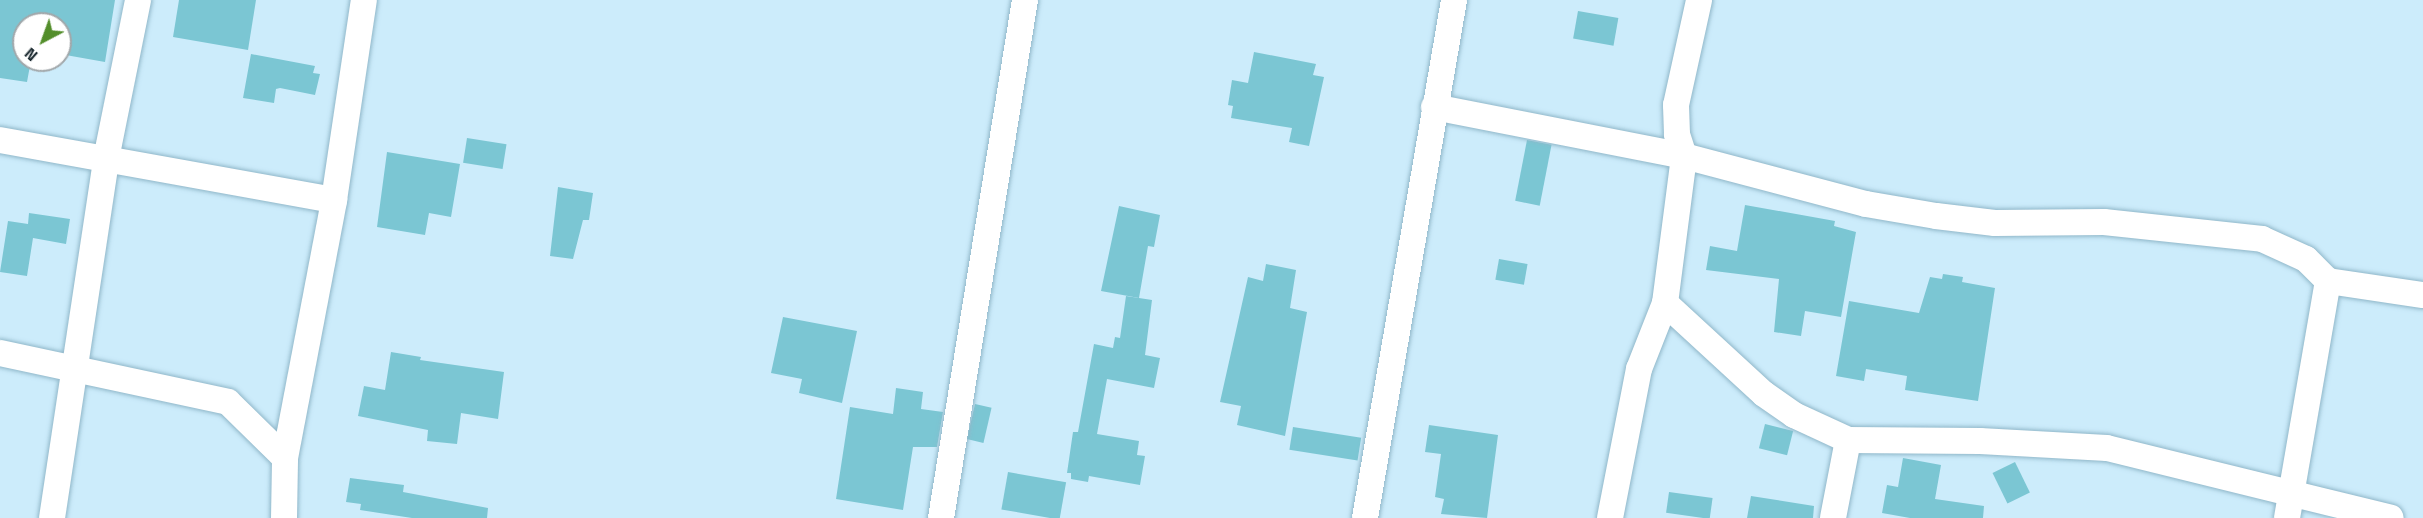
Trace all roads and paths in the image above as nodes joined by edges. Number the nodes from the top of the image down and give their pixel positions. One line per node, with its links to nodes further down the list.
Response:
1 (138, 0): 9 (street)
2 (364, 0): 10 (street)
3 (1025, 0): 21 (street)
4 (1454, 0): 6 (street)
5 (1698, 1): 8 (street)
6 (1434, 107): 8 (street); 22 (street)
7 (0, 140): 9 (street)
8 (1684, 156): 11 (street); 13 (street)
9 (106, 159): 10 (street); 15 (street)
10 (334, 200): 17 (street)
11 (2328, 282): 12 (street); 18 (street)
12 (2423, 295)
13 (1665, 303): 16 (street); 23 (street)
14 (0, 353): 15 (street)
15 (75, 367): 17 (street); 19 (street)
16 (1848, 441): 18 (street); 24 (street)
17 (285, 458): 20 (street)
18 (2289, 506): 25 (street)
19 (52, 518)
20 (284, 518)
21 (940, 518)
22 (1365, 518)
23 (1610, 518)
24 (1833, 518)
25 (2391, 518)

